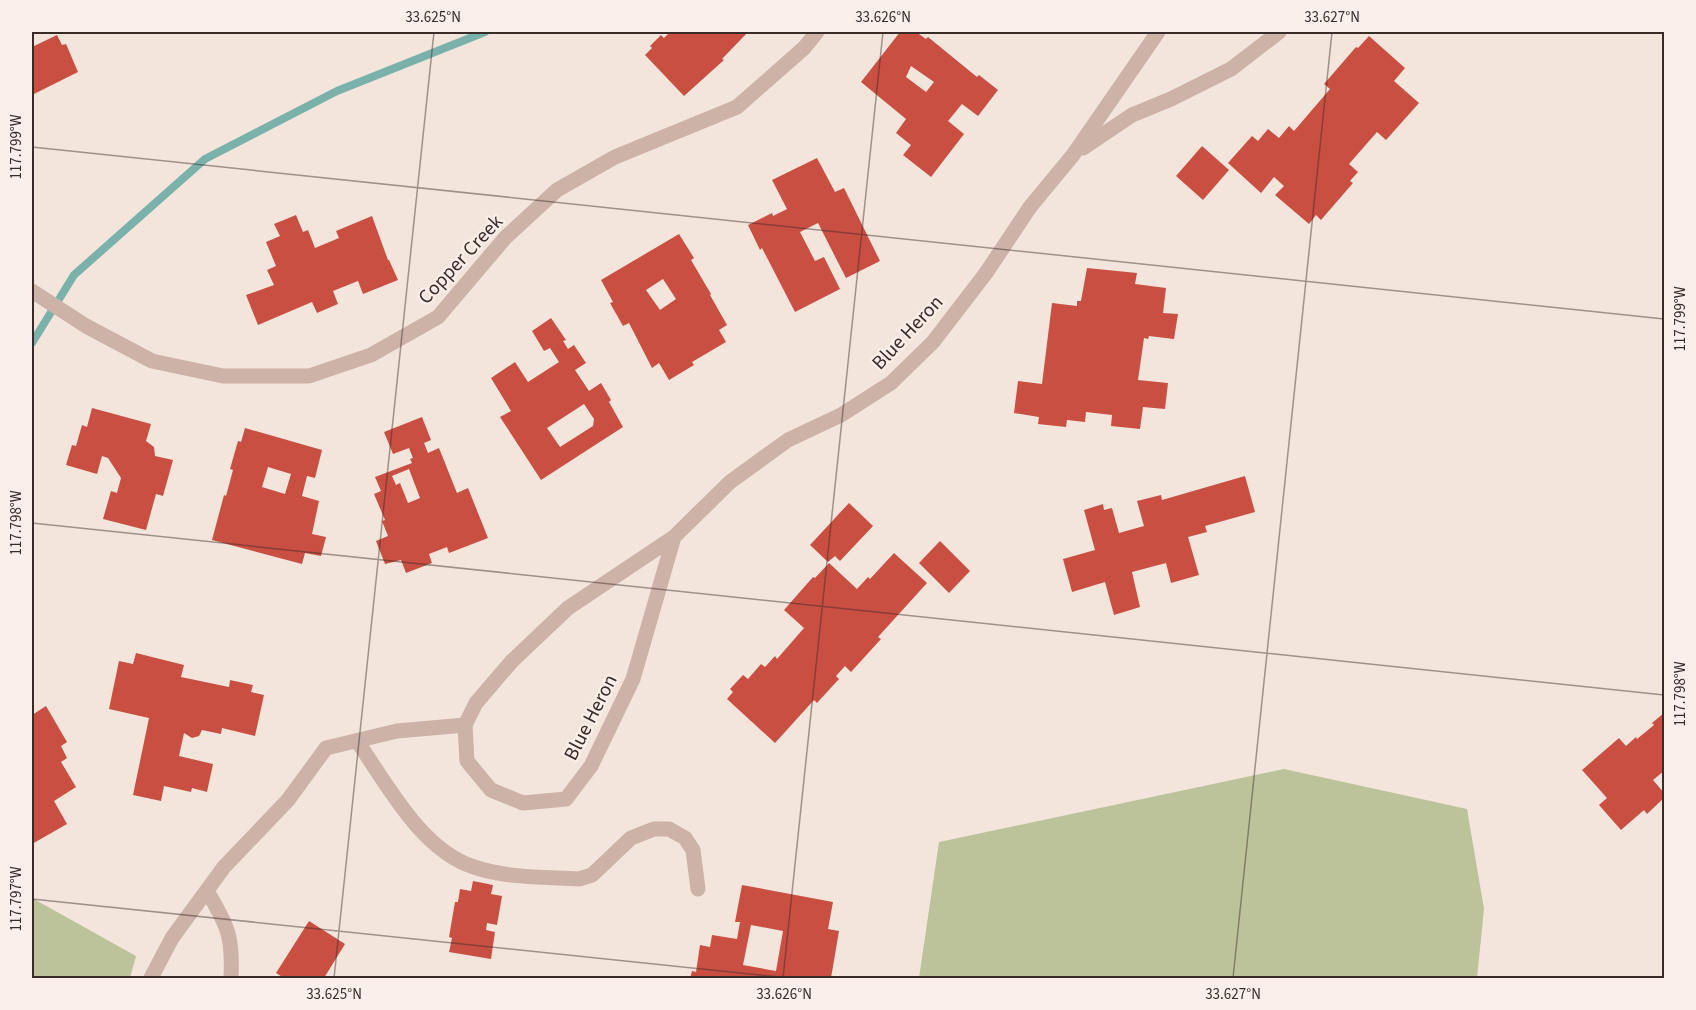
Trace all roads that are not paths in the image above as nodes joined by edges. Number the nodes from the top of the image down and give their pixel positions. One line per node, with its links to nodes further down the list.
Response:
1 (817, 32): 5 (street, Copper Creek)
2 (1158, 32): 4 (street, Blue Heron)
3 (1279, 32): 4 (street, Blue Heron)
4 (1073, 155): 6 (street, Blue Heron)
5 (32, 291)
6 (674, 537): 7 (street, Blue Heron); 7 (street, Blue Heron)
7 (465, 725): 8 (street)
8 (357, 741): 9 (street); 10 (street)
9 (699, 888)
10 (207, 891): 11 (street); 12 (street)
11 (151, 978)
12 (231, 978)

